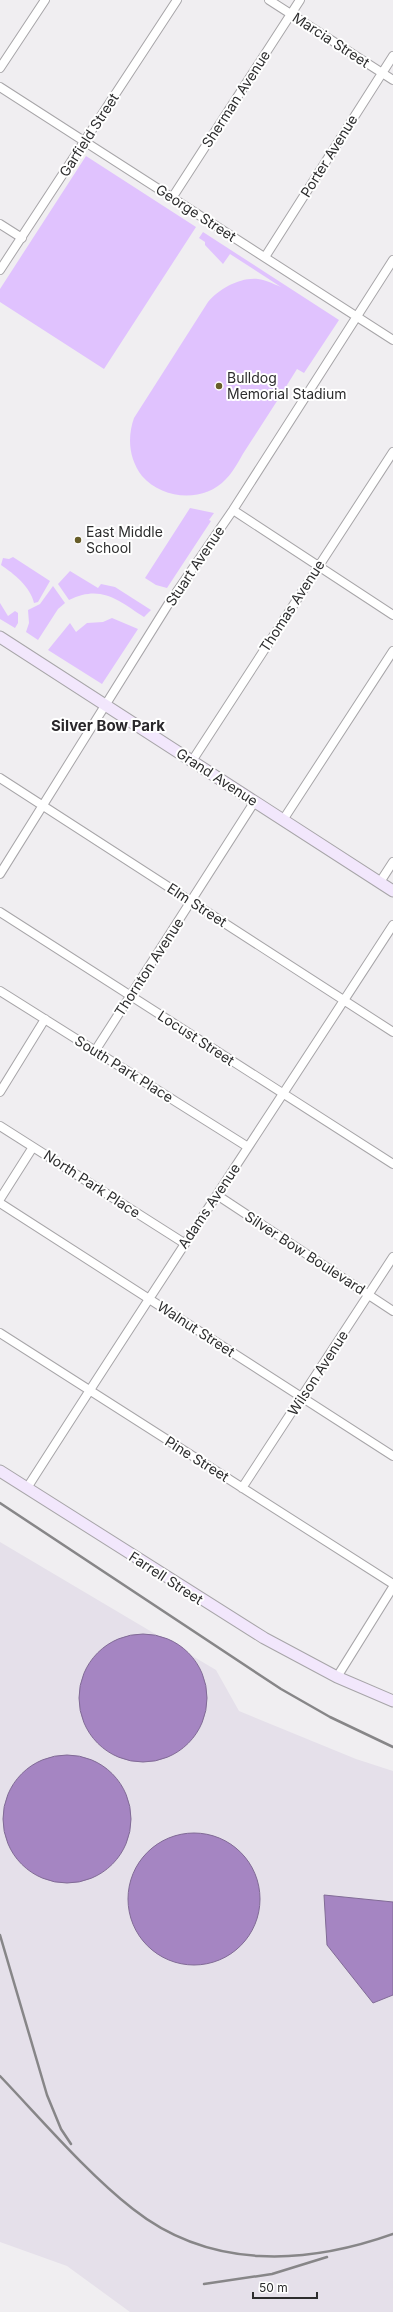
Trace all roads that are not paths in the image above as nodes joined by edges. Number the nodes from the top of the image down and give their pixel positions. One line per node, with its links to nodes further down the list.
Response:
1 (45, 0): 7 (street)
2 (178, 0): 11 (street, Garfield Street)
3 (269, 0): 5 (street, Marcia Street)
4 (300, 0): 5 (street, Sherman Avenue)
5 (290, 14): 8 (street, Marcia Street); 12 (street, Sherman Avenue)
6 (393, 56): 8 (street, Porter Avenue)
7 (0, 68)
8 (382, 73): 9 (street, Marcia Street); 15 (street, Porter Avenue)
9 (393, 80)
10 (0, 87): 11 (street, George Street)
11 (84, 141): 12 (street, George Street); 14 (street, Garfield Street)
12 (172, 198): 15 (street, George Street)
13 (0, 224): 14 (street)
14 (22, 238): 17 (street, Garfield Street)
15 (265, 257): 18 (street, George Street)
16 (393, 260): 18 (street, Stuart Avenue)
17 (0, 270)
18 (358, 317): 19 (street, George Street); 21 (street, Stuart Avenue)
19 (393, 340)
20 (393, 452): 22 (street, Thomas Avenue)
21 (233, 510): 22 (street); 26 (street, Stuart Avenue)
22 (319, 566): 23 (street); 27 (street, Thomas Avenue)
23 (393, 615)
24 (0, 637): 26 (main road, Grand Avenue)
25 (393, 651): 31 (street)
26 (104, 705): 27 (main road, Grand Avenue); 30 (street, Stuart Avenue)
27 (192, 761): 29 (main road, Grand Avenue)
28 (0, 778): 30 (street, Elm Street)
29 (255, 801): 31 (main road, Grand Avenue); 36 (street, Thornton Avenue)
30 (43, 806): 33 (street, Stuart Avenue); 36 (street, Elm Street)
31 (283, 820): 34 (main road, Grand Avenue)
32 (393, 862): 34 (street)
33 (0, 874)
34 (380, 882): 35 (main road, Grand Avenue)
35 (393, 890)
36 (191, 901): 40 (street, Thornton Avenue); 41 (street, Elm Street)
37 (0, 912): 40 (street, Locust Street)
38 (393, 925): 41 (street, Adams Avenue)
39 (0, 991): 42 (street, South Park Place)
40 (130, 996): 44 (street, Thornton Avenue); 46 (street, Locust Street)
41 (344, 1000): 43 (street, Elm Street); 46 (street, Adams Avenue)
42 (45, 1019): 44 (street, South Park Place); 45 (street)
43 (393, 1032)
44 (95, 1051): 49 (street, South Park Place)
45 (0, 1092)
46 (284, 1094): 49 (street, Adams Avenue); 50 (street, Locust Street)
47 (0, 1126): 48 (street, North Park Place)
48 (33, 1147): 52 (street); 54 (street, North Park Place)
49 (248, 1147): 51 (street, Adams Avenue)
50 (393, 1164)
51 (217, 1195): 54 (street, Adams Avenue); 56 (street, Silver Bow Boulevard)
52 (0, 1199)
53 (0, 1203): 57 (street, Walnut Street)
54 (184, 1243): 57 (street, Adams Avenue)
55 (393, 1257): 56 (street, Wilson Avenue)
56 (369, 1295): 58 (street, Silver Bow Boulevard); 61 (street, Wilson Avenue)
57 (148, 1298): 60 (street, Adams Avenue); 61 (street, Walnut Street)
58 (393, 1310)
59 (0, 1333): 60 (street, Pine Street)
60 (89, 1391): 64 (street, Adams Avenue); 65 (street, Pine Street)
61 (302, 1397): 62 (street, Walnut Street); 65 (street, Wilson Avenue)
62 (393, 1456)
63 (0, 1471): 64 (main road, Farrell Street)
64 (27, 1488): 67 (main road, Farrell Street)
65 (242, 1488): 66 (street, Pine Street)
66 (393, 1586): 67 (street)
67 (337, 1676): 68 (main road, Farrell Street)
68 (393, 1701)

